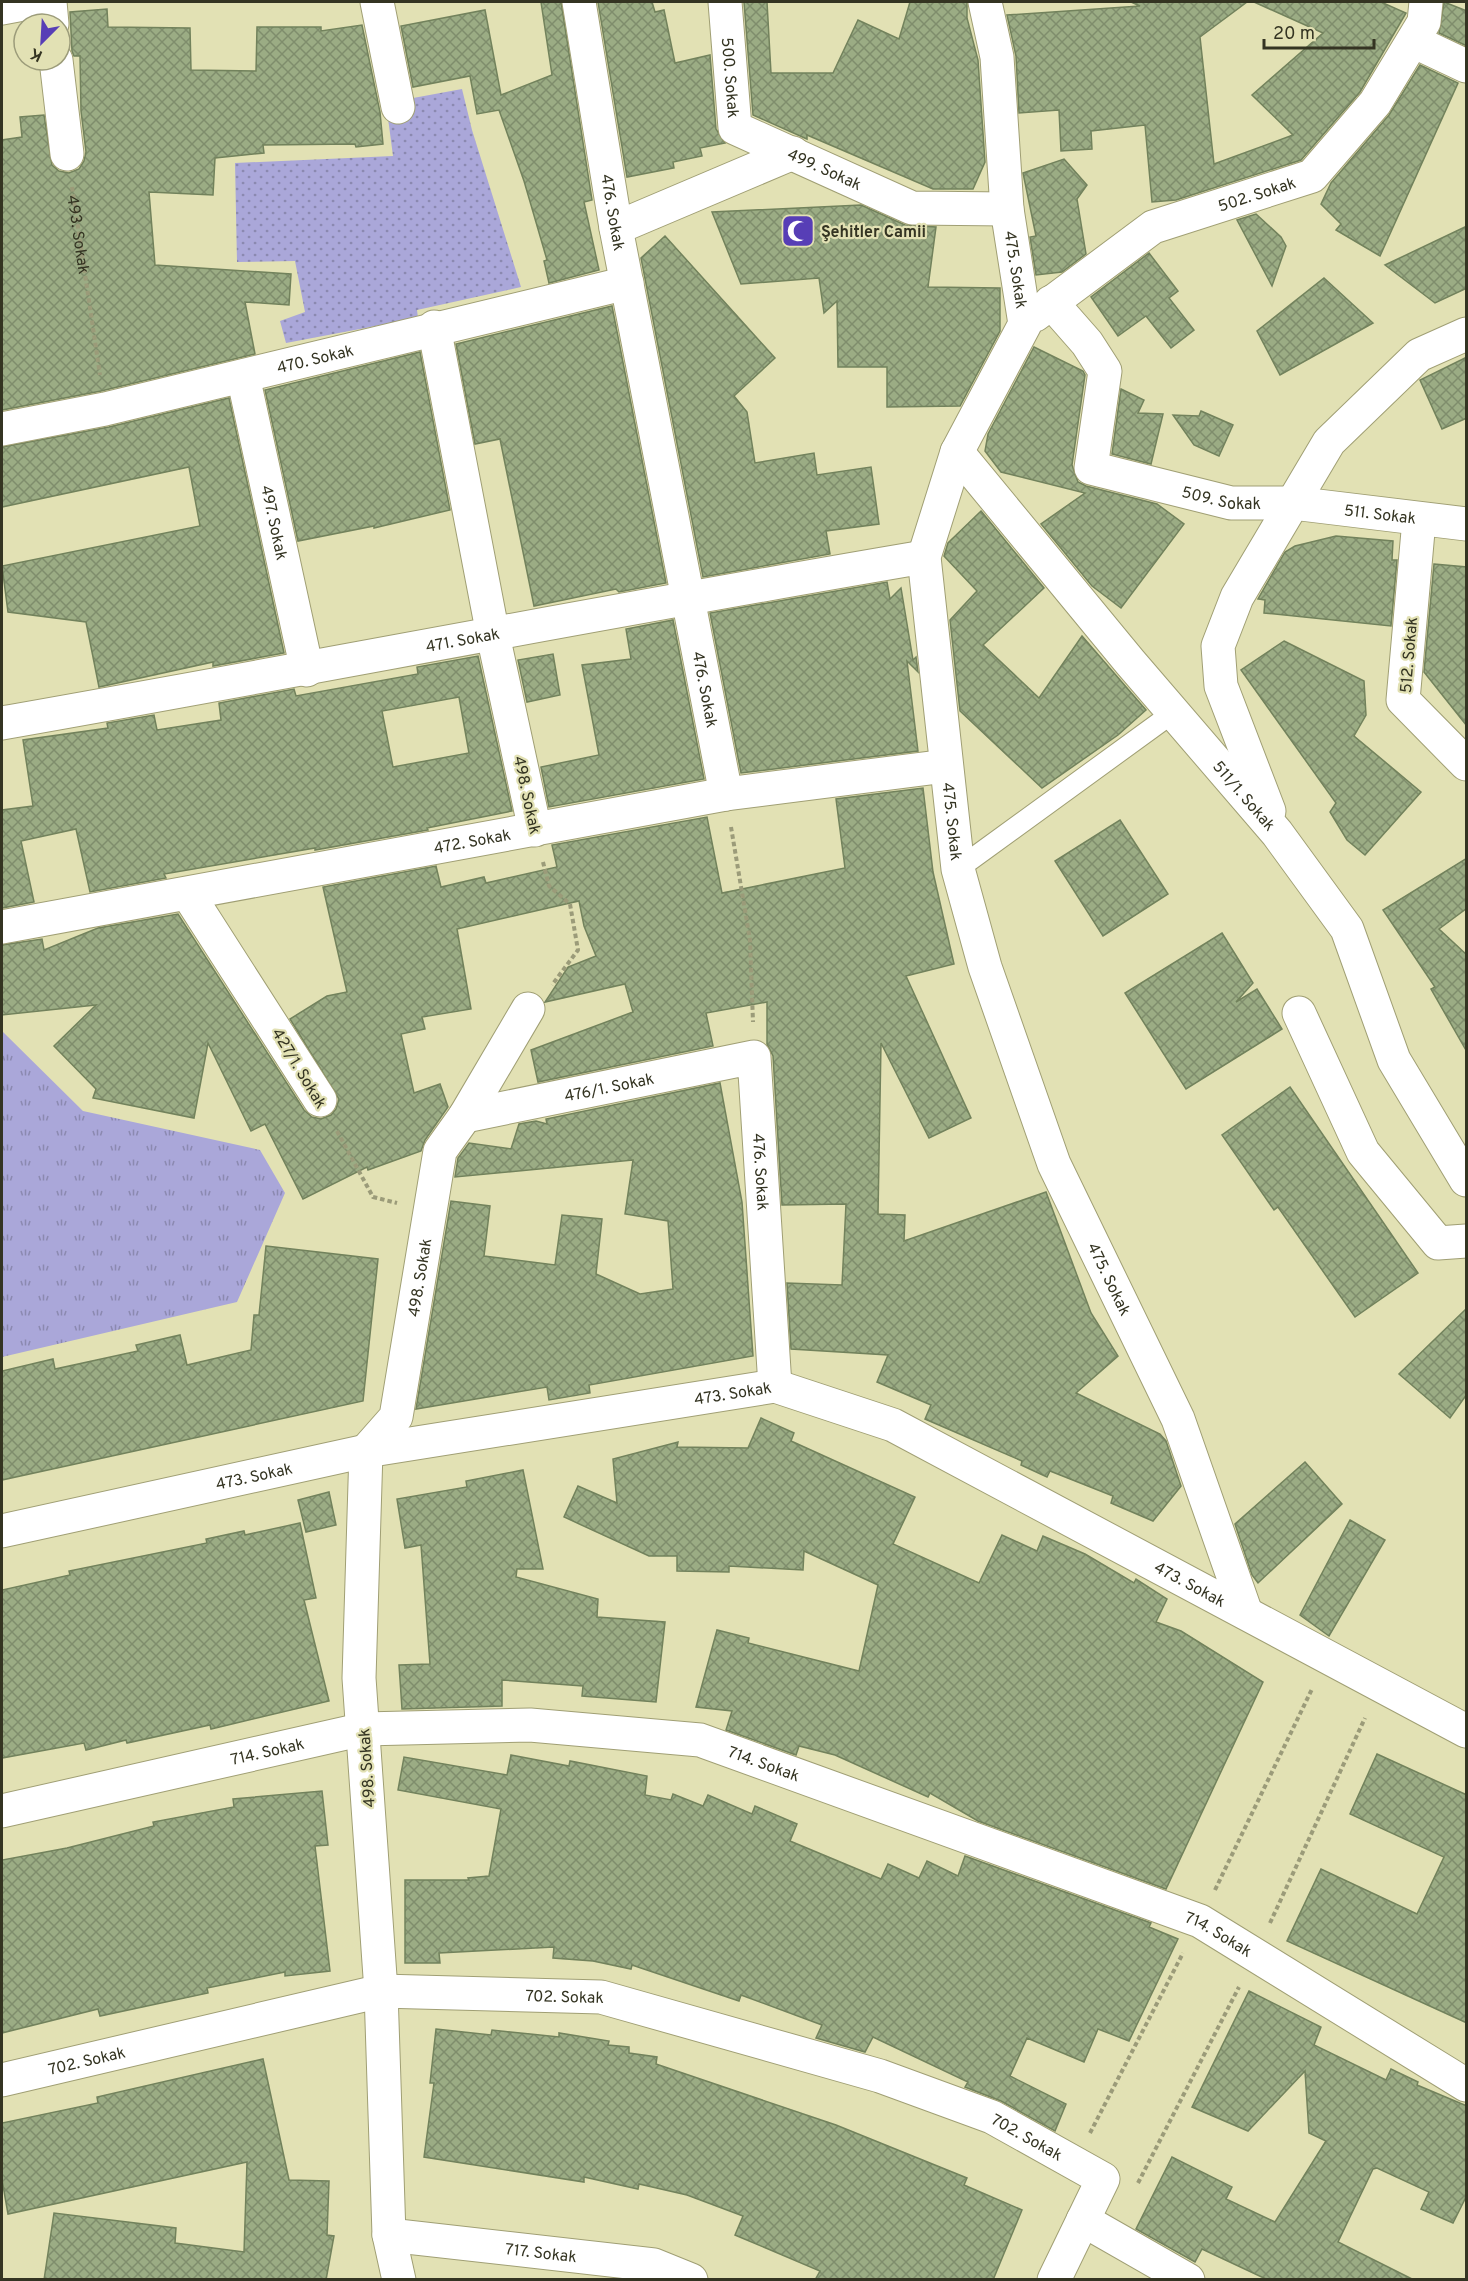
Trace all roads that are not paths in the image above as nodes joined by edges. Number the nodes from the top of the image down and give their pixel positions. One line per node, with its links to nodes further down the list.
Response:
1 (34, 2): 7 (street)
2 (376, 2): 11 (street)
3 (579, 2): 15 (street, 476. Sokak)
4 (725, 2): 12 (street, 500. Sokak)
5 (985, 2): 14 (street, 475. Sokak)
6 (1426, 2): 8 (street, 502. Sokak)
7 (2, 8)
8 (1413, 41): 9 (street); 17 (street, 502. Sokak)
9 (1467, 66)
10 (57, 72): 13 (street)
11 (398, 107)
12 (793, 153): 14 (street, 499. Sokak); 15 (street, 499. Sokak)
13 (67, 154)
14 (1007, 208): 18 (street, 475. Sokak)
15 (616, 228): 16 (street, 476. Sokak)
16 (627, 283): 19 (street, 470. Sokak); 28 (street, 476. Sokak)
17 (1051, 302): 18 (street, 502. Sokak); 24 (street, 509. Sokak)
18 (1025, 324): 23 (street, 475. Sokak)
19 (434, 327): 21 (street, 470. Sokak); 29 (street, 498. Sokak)
20 (1467, 334): 24 (street)
21 (243, 376): 22 (street, 470. Sokak); 30 (street, 497. Sokak)
22 (2, 429)
23 (957, 452): 27 (street, 475. Sokak); 31 (street, 511/1. Sokak)
24 (1293, 502): 25 (street, 511. Sokak); 37 (street)
25 (1419, 520): 26 (street, 511. Sokak); 33 (street, 512. Sokak)
26 (1467, 525)
27 (924, 557): 28 (street, 471. Sokak); 34 (street, 475. Sokak)
28 (690, 597): 29 (street, 471. Sokak); 35 (street, 476. Sokak)
29 (493, 635): 30 (street, 471. Sokak); 36 (street, 498. Sokak)
30 (307, 669): 32 (street, 471. Sokak)
31 (1174, 712): 37 (street, 511/1. Sokak); 38 (lane)
32 (2, 723)
33 (1467, 764)
34 (946, 766): 35 (street, 472. Sokak); 38 (street, 475. Sokak)
35 (726, 794): 36 (street, 472. Sokak)
36 (535, 830): 39 (street, 472. Sokak)
37 (1277, 833): 46 (street, 511/1. Sokak)
38 (958, 869): 51 (street, 475. Sokak)
39 (188, 894): 40 (street, 472. Sokak); 44 (street, 427/1. Sokak)
40 (2, 927)
41 (528, 1009): 45 (street, 498. Sokak)
42 (1299, 1013): 47 (street)
43 (754, 1057): 45 (street, 476/1. Sokak); 48 (street, 476. Sokak)
44 (320, 1100)
45 (465, 1116): 49 (street, 498. Sokak)
46 (1467, 1180)
47 (1467, 1241)
48 (775, 1386): 49 (street, 473. Sokak); 51 (street, 473. Sokak)
49 (366, 1451): 50 (street, 473. Sokak); 52 (street, 498. Sokak)
50 (2, 1531)
51 (1246, 1613): 53 (street, 473. Sokak)
52 (364, 1729): 54 (street, 714. Sokak); 55 (street, 498. Sokak); 57 (street, 714. Sokak)
53 (1467, 1731)
54 (2, 1811)
55 (381, 1991): 56 (street, 702. Sokak); 58 (street, 702. Sokak); 59 (street, 498. Sokak)
56 (2, 2080)
57 (1467, 2085)
58 (1083, 2220): 62 (street); 63 (street)
59 (388, 2235): 60 (street, 498. Sokak); 61 (street, 717. Sokak)
60 (399, 2280)
61 (691, 2280)
62 (1054, 2280)
63 (1188, 2280)

